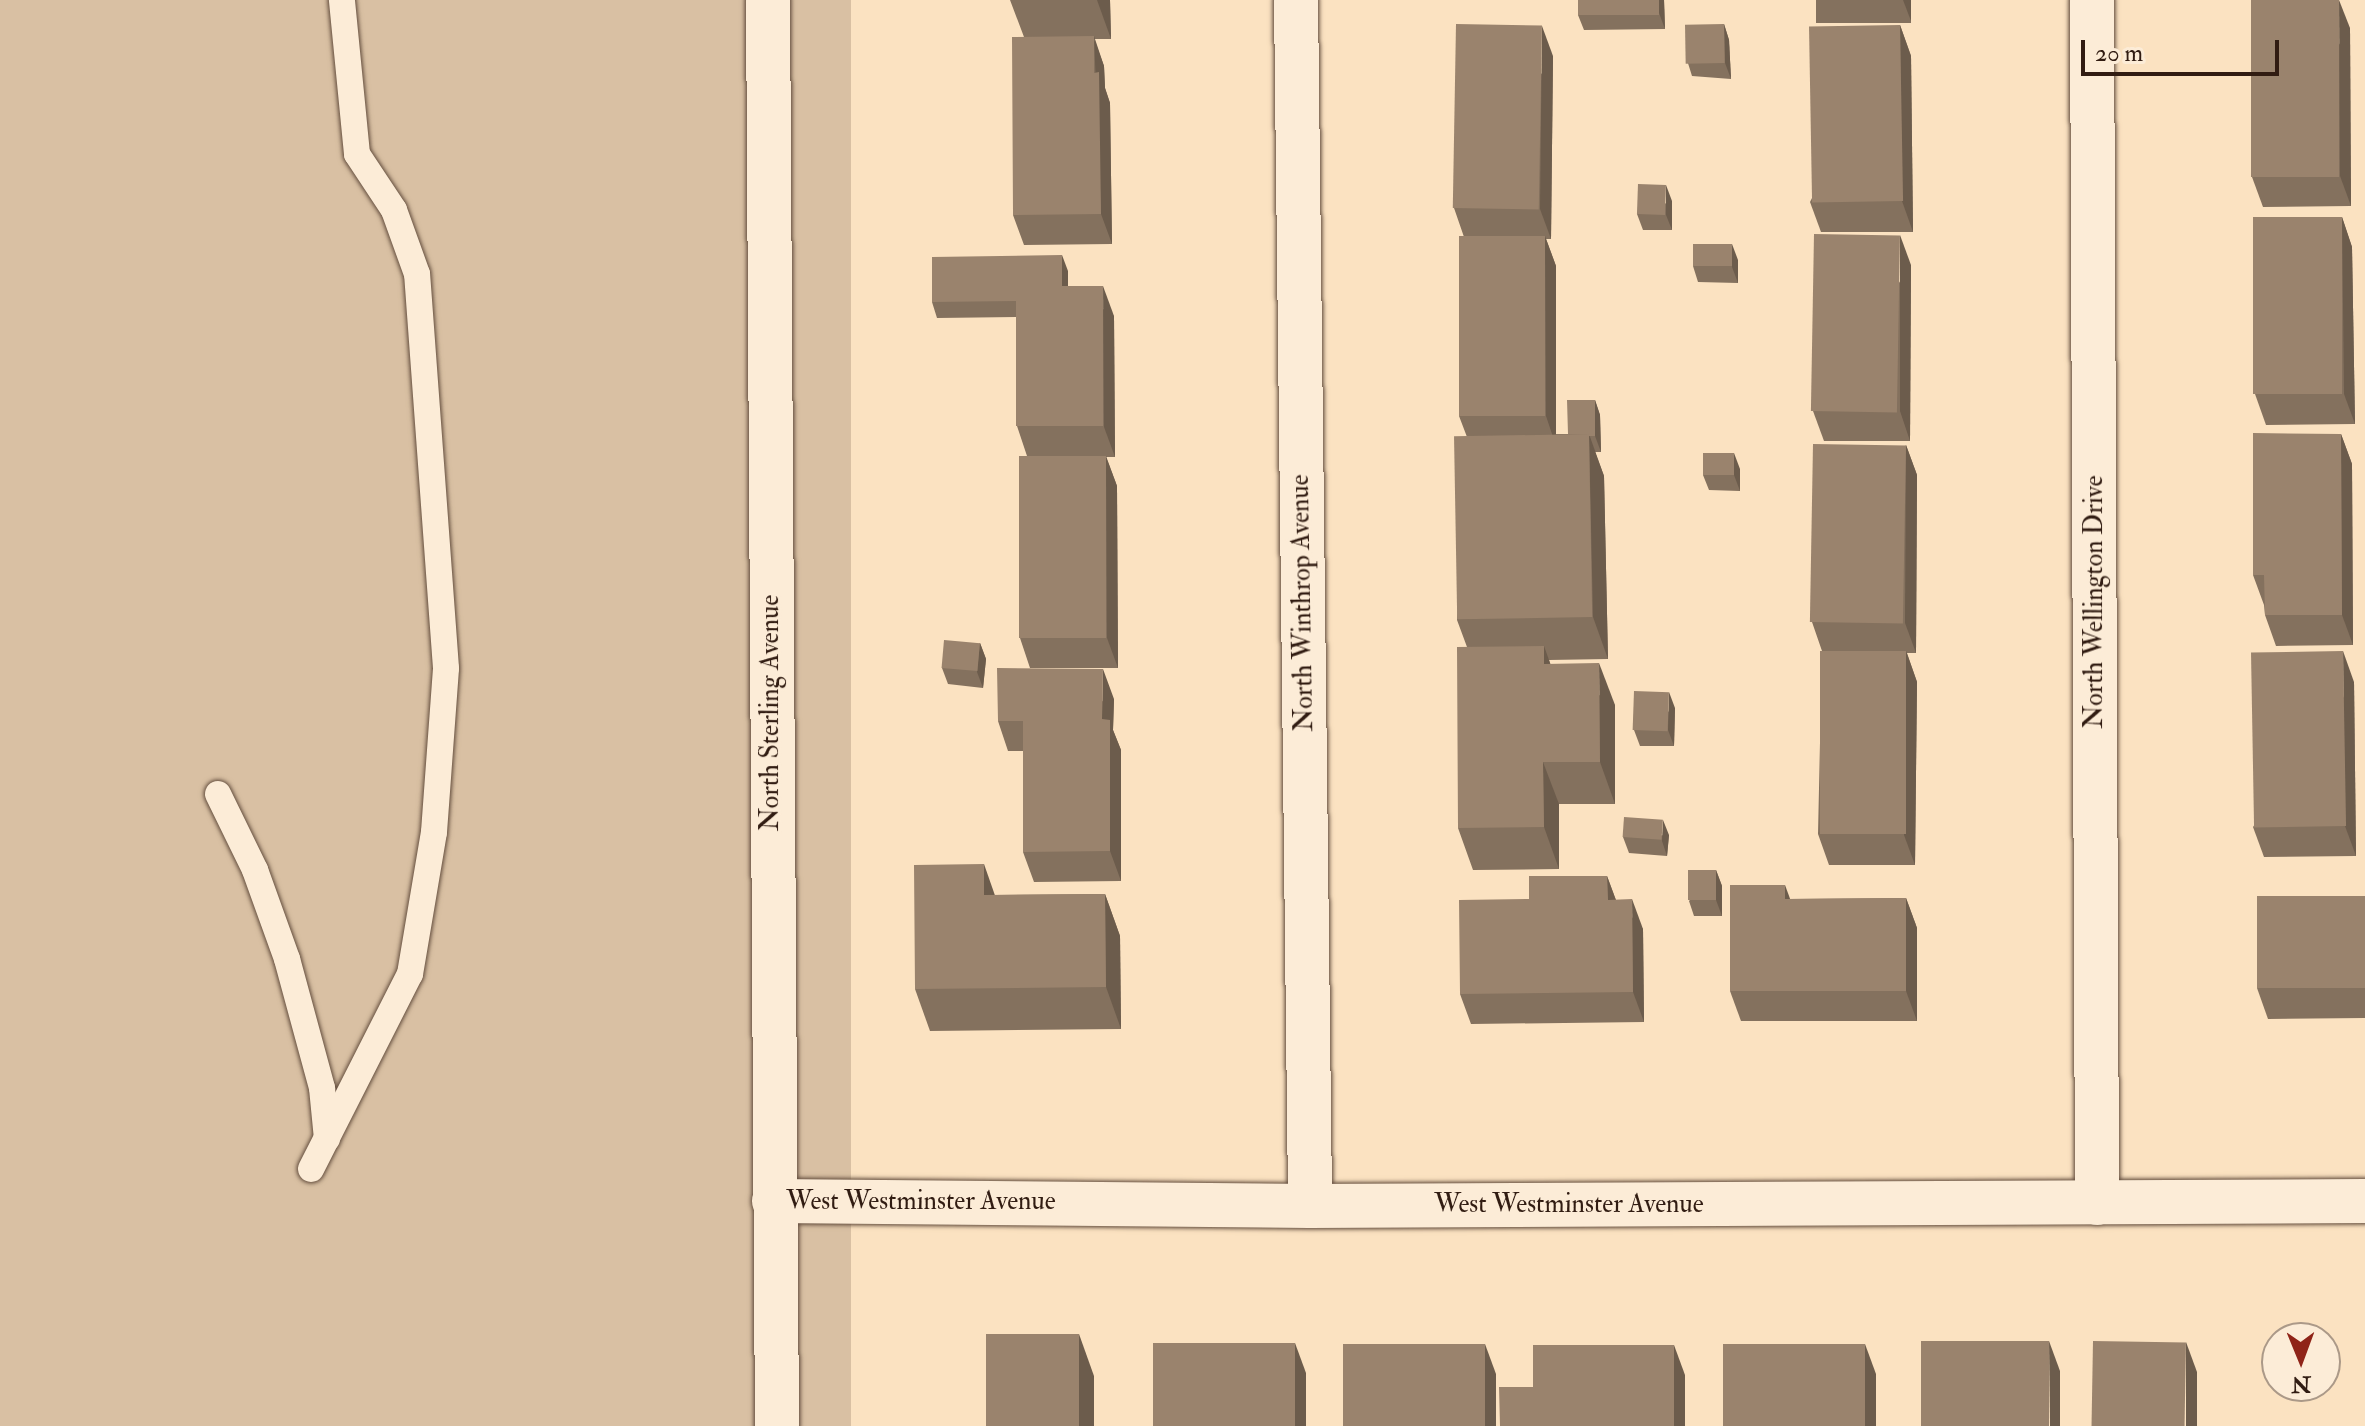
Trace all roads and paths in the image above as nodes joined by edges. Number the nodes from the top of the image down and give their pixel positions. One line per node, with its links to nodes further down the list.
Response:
1 (342, 0): 6 (lane)
2 (768, 0): 8 (street, North Sterling Avenue)
3 (1296, 0): 11 (street, North Winthrop Avenue)
4 (2092, 0): 10 (street, North Wellington Drive)
5 (218, 794): 6 (lane)
6 (327, 1139): 7 (lane)
7 (311, 1169)
8 (774, 1201): 11 (street, West Westminster Avenue); 12 (street, North Sterling Avenue)
9 (2365, 1201): 10 (street, West Westminster Avenue)
10 (2097, 1203): 11 (street, West Westminster Avenue)
11 (1310, 1206)
12 (777, 1426)

